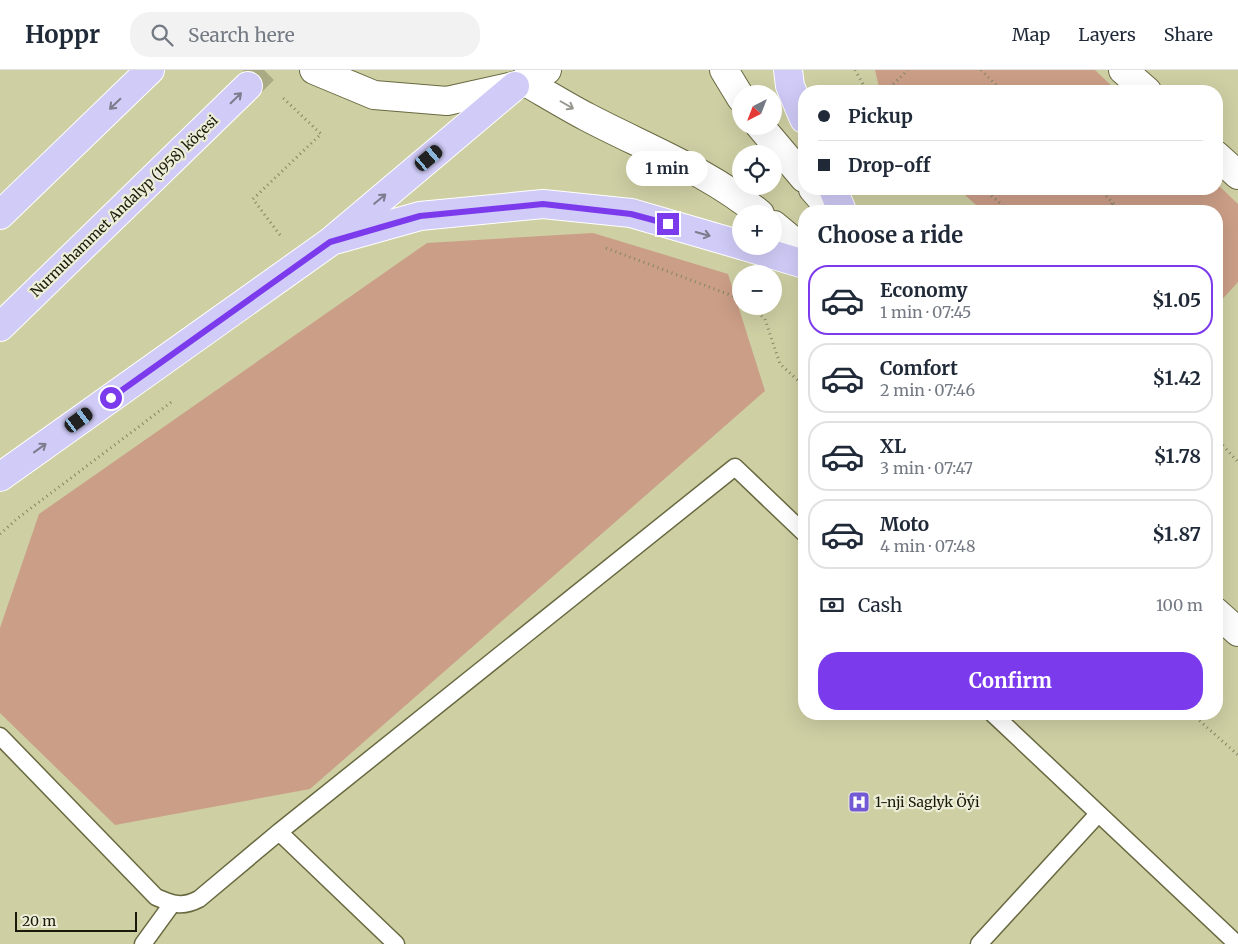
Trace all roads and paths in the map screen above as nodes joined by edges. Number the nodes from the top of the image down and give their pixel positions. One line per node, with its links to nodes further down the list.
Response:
1 (150, 70): 29 (main road, one-way to 29)
2 (314, 70): 9 (street)
3 (724, 70): 10 (street)
4 (788, 70): 16 (main road)
5 (855, 70): 11 (path)
6 (908, 70): 12 (path)
7 (981, 70): 13 (path)
8 (1123, 70): 14 (street)
9 (529, 79): 25 (street, one-way to 25); 31 (main road, one-way to 9)
10 (733, 85)
11 (864, 85)
12 (892, 85)
13 (996, 85)
14 (1139, 85)
15 (261, 88): 36 (path); 40 (main road, Nurmuhammet Andalyp (1958) köçesi, one-way to 15)
16 (798, 105)
17 (768, 135): 19 (street)
18 (1223, 161): 20 (street)
19 (798, 171)
20 (1238, 175)
21 (818, 195): 26 (street)
22 (991, 195): 27 (path)
23 (1105, 195): 24 (path)
24 (1113, 203): 28 (path)
25 (749, 205)
26 (827, 205)
27 (1002, 205)
28 (1111, 205)
29 (0, 214)
30 (782, 232): 33 (street)
31 (330, 242): 32 (main road, one-way to 32); 36 (main road)
32 (732, 243)
33 (798, 245)
34 (600, 246): 38 (path)
35 (774, 255): 37 (main road)
36 (300, 262): 45 (main road, one-way to 36)
37 (798, 262)
38 (732, 296)
39 (760, 315): 41 (path)
40 (0, 327)
41 (798, 380)
42 (182, 394): 47 (path)
43 (1223, 446): 44 (path)
44 (1238, 462)
45 (0, 477)
46 (798, 527): 55 (lane)
47 (0, 534)
48 (1223, 618): 49 (street)
49 (1238, 632)
50 (999, 720): 54 (lane)
51 (1199, 720): 53 (path)
52 (0, 736): 56 (lane)
53 (1238, 755)
54 (1098, 814): 59 (lane); 60 (lane)
55 (279, 832): 56 (lane); 58 (lane)
56 (172, 904): 57 (lane)
57 (143, 944)
58 (396, 944)
59 (979, 944)
60 (1237, 944)

